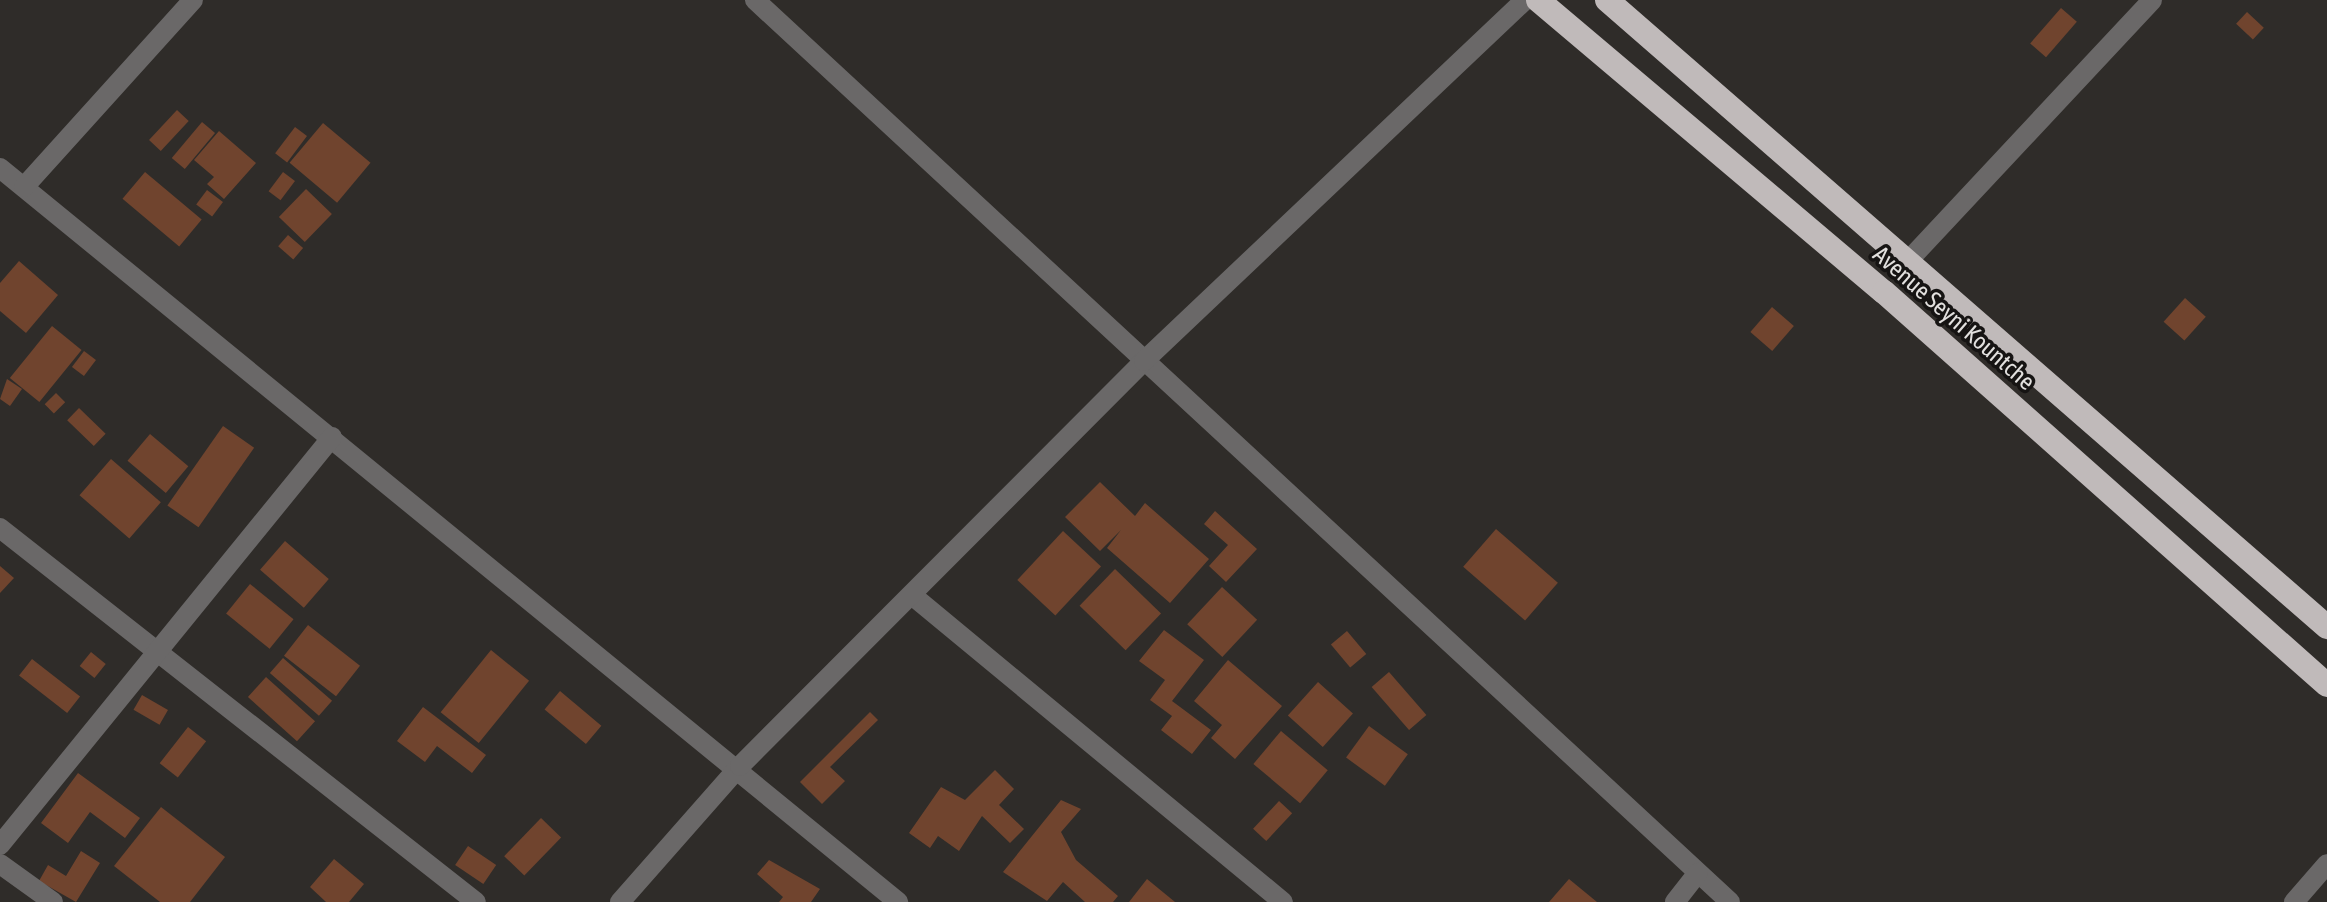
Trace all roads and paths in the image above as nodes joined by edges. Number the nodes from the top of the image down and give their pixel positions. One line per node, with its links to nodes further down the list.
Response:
1 (193, 0): 8 (street)
2 (755, 0): 10 (street)
3 (1525, 0): 10 (street)
4 (1538, 0): 16 (highway, Avenue Seyni Kountche)
5 (1607, 0): 9 (highway, Avenue Seyni Kountche)
6 (2152, 0): 9 (street)
7 (0, 168): 8 (street)
8 (24, 187): 11 (street)
9 (1908, 261): 14 (highway, Avenue Seyni Kountche)
10 (1144, 361): 13 (street); 21 (street)
11 (332, 437): 15 (street); 17 (street)
12 (0, 528): 15 (street)
13 (913, 596): 17 (street); 26 (street)
14 (2327, 627)
15 (151, 650): 18 (street); 23 (street)
16 (2327, 685)
17 (740, 766): 24 (street); 25 (street)
18 (0, 845)
19 (0, 864): 22 (street)
20 (2327, 864): 29 (street)
21 (1698, 873): 27 (street); 28 (street)
22 (53, 902)
23 (476, 902)
24 (620, 902)
25 (898, 902)
26 (1283, 902)
27 (1675, 902)
28 (1730, 902)
29 (2294, 902)

